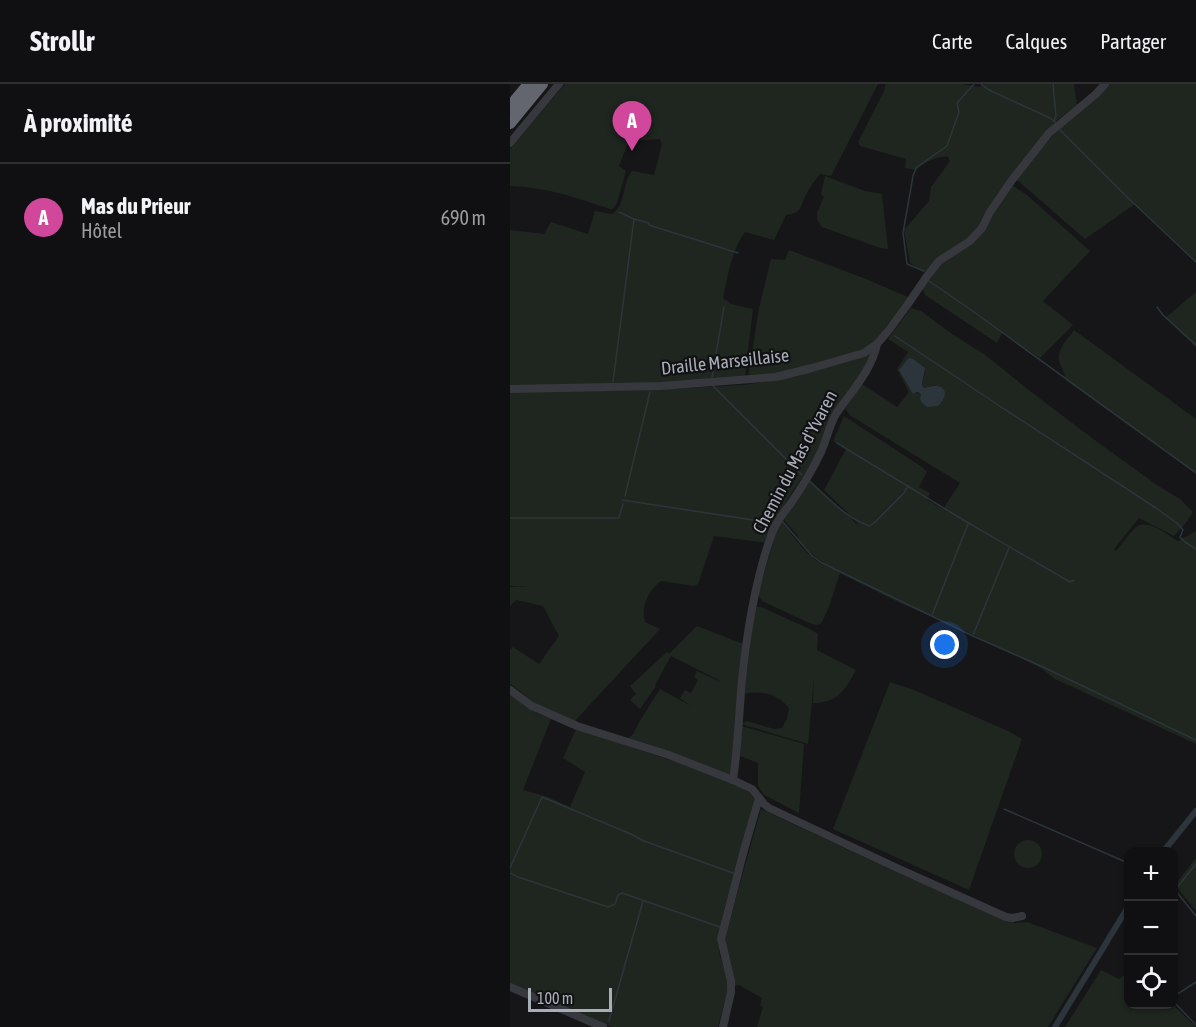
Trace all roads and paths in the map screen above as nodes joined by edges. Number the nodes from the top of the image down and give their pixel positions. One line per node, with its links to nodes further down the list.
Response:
1 (529, 84): 5 (highway)
2 (542, 84): 6 (highway)
3 (559, 84): 7 (street)
4 (1105, 84): 8 (street, Draille Marseillaise)
5 (510, 107)
6 (510, 123)
7 (510, 143)
8 (877, 344): 9 (street, Draille Marseillaise); 11 (street, Chemin du Mas d'Yvaren)
9 (510, 389)
10 (510, 690): 11 (street)
11 (733, 780): 12 (street)
12 (759, 798): 13 (street); 16 (street)
13 (1022, 916)
14 (510, 987): 15 (street)
15 (603, 1027)
16 (723, 1027)

